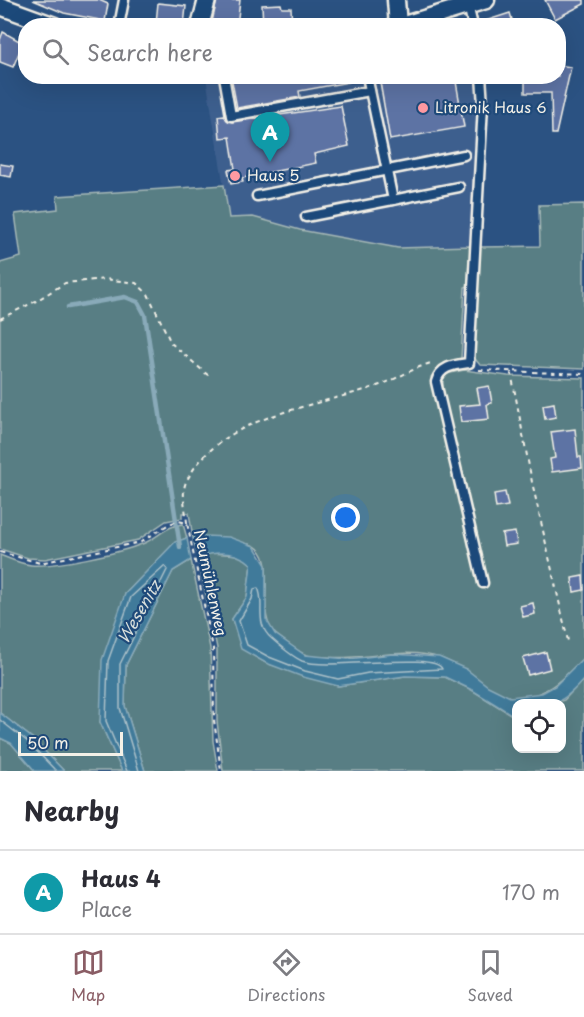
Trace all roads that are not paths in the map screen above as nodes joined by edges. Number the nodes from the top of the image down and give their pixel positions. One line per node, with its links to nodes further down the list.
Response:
1 (124, 0): 8 (lane)
2 (207, 0): 9 (street)
3 (396, 0): 10 (street)
4 (486, 0): 5 (street)
5 (468, 5): 11 (street); 12 (lane)
6 (0, 6): 7 (street)
7 (33, 18)
8 (121, 18)
9 (202, 18)
10 (398, 18)
11 (425, 18)
12 (471, 18)
13 (225, 84): 16 (lane)
14 (369, 84): 16 (lane)
15 (482, 84): 23 (lane)
16 (370, 91): 18 (lane)
17 (464, 155): 18 (lane)
18 (387, 171): 20 (lane); 21 (lane)
19 (459, 187): 21 (lane)
20 (256, 196)
21 (393, 200): 22 (lane)
22 (306, 217)
23 (483, 583)

